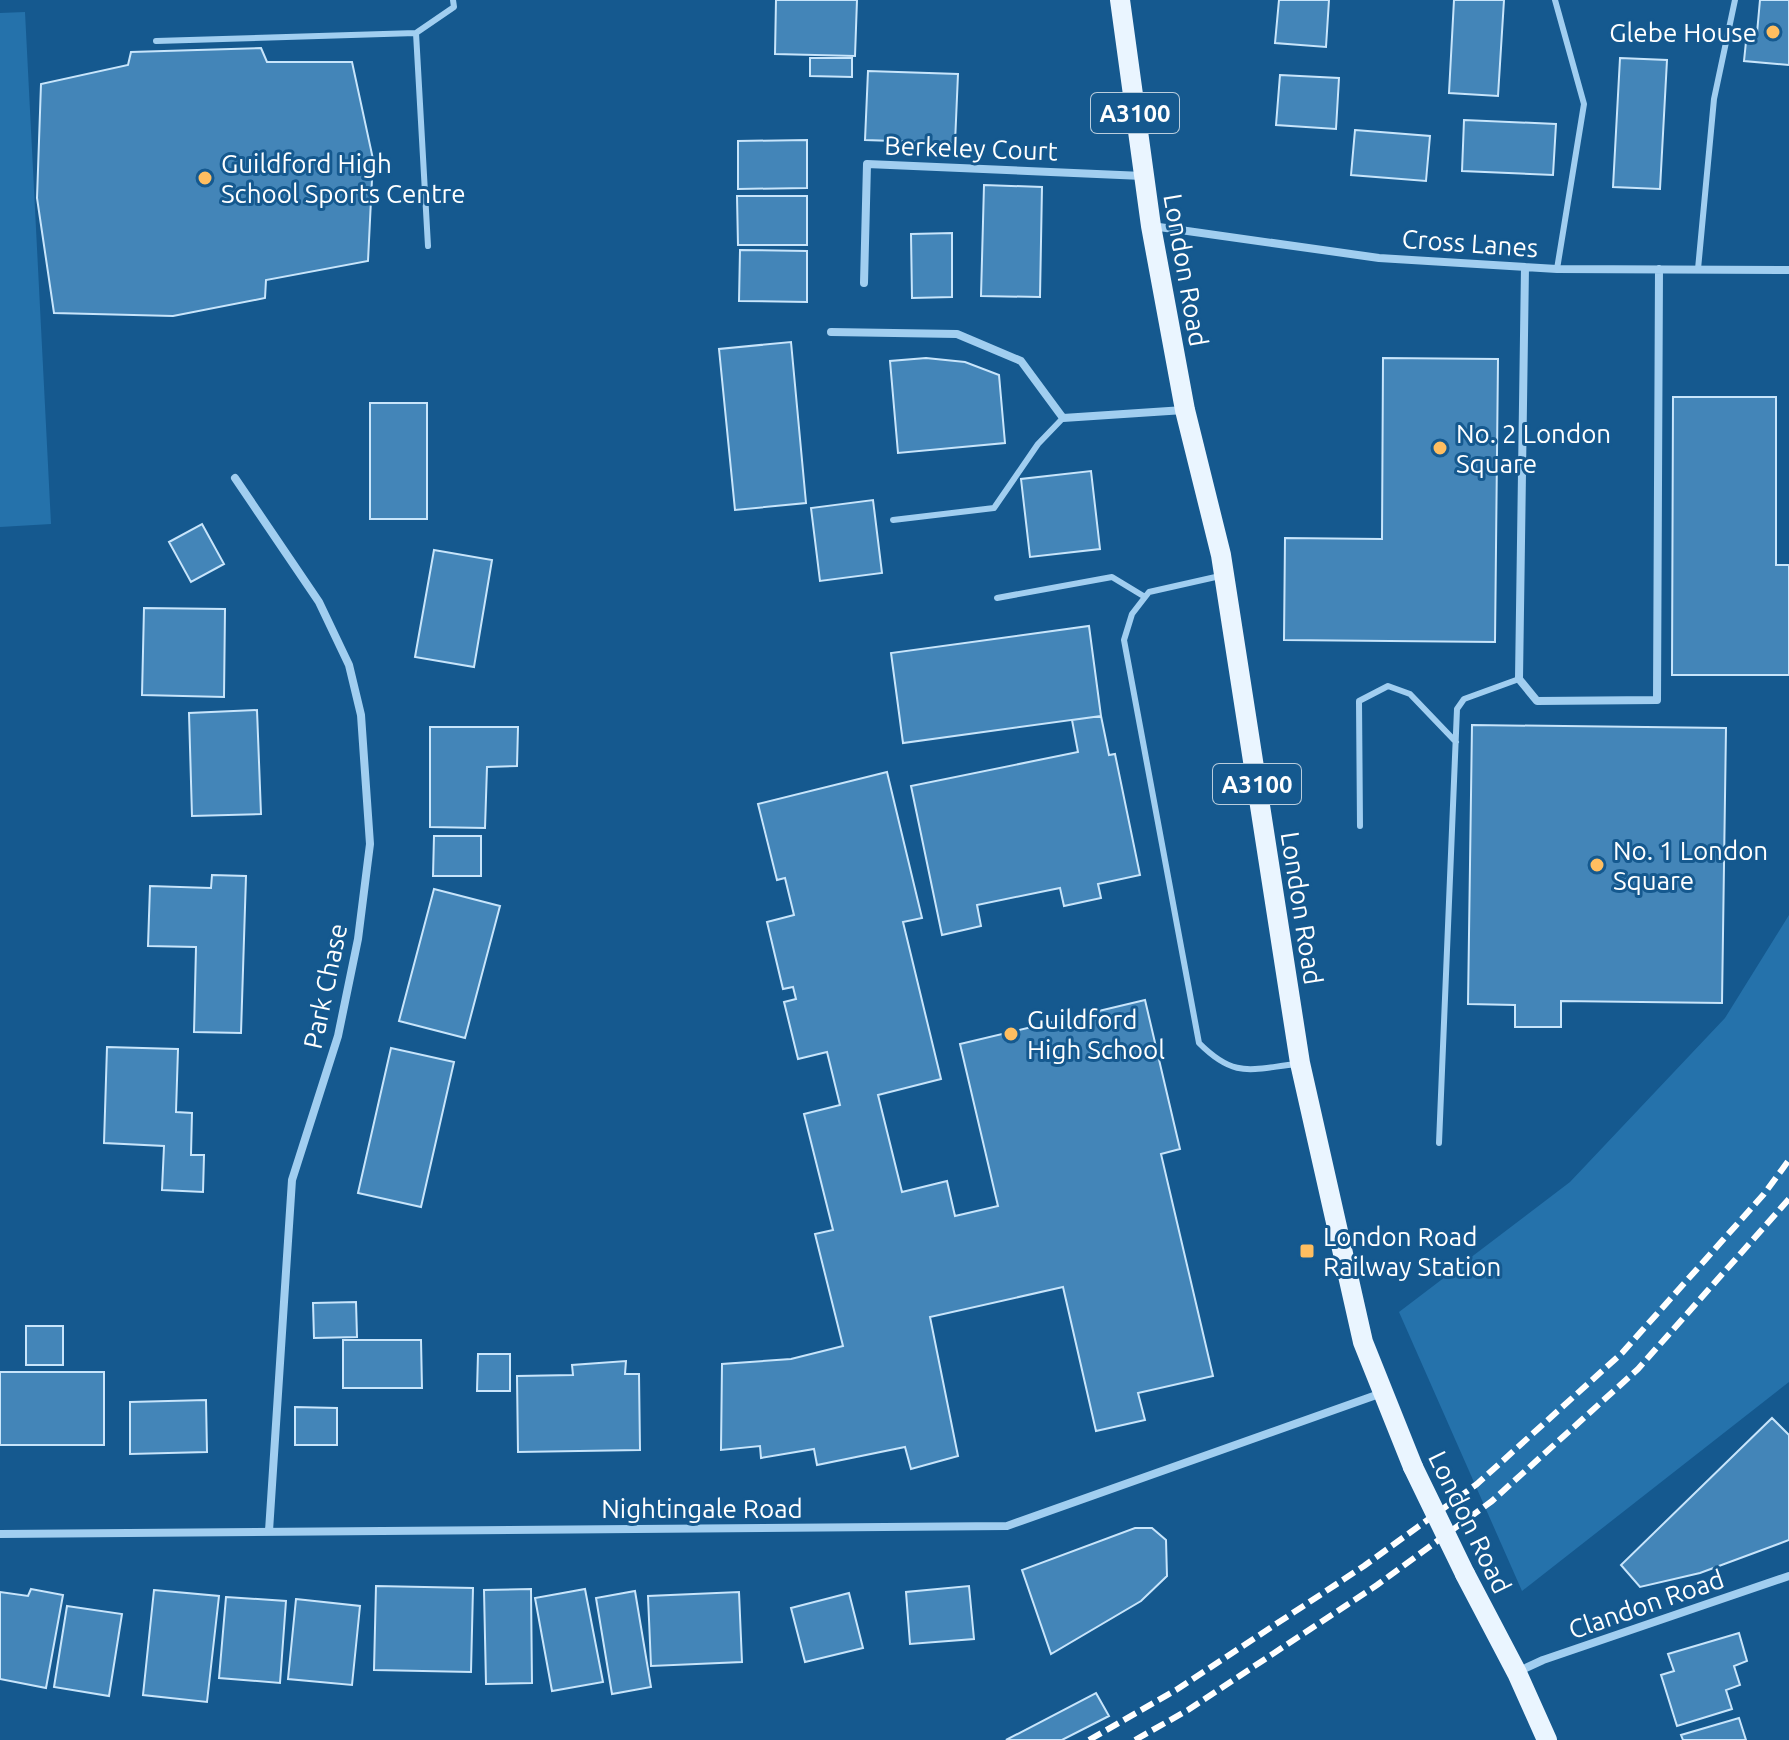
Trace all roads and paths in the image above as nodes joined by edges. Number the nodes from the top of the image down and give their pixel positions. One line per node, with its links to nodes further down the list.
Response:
1 (453, 0): 5 (lane)
2 (1120, 0): 7 (main road, London Road / A3100)
3 (1555, 0): 11 (lane)
4 (1735, 0): 13 (lane)
5 (416, 33): 6 (lane); 9 (lane)
6 (156, 41)
7 (1144, 176): 8 (main road, London Road / A3100); 15 (street, Berkeley Court)
8 (1151, 226): 10 (street, Cross Lanes); 17 (main road, London Road / A3100)
9 (428, 246)
10 (1525, 267): 11 (street, Cross Lanes); 24 (street)
11 (1557, 269): 12 (street, Cross Lanes)
12 (1659, 269): 13 (street, Cross Lanes); 24 (street)
13 (1698, 269): 14 (street, Cross Lanes)
14 (1789, 270)
15 (864, 283)
16 (831, 332): 18 (street)
17 (1185, 410): 18 (street); 21 (main road, London Road / A3100)
18 (1063, 418): 20 (lane)
19 (235, 478): 30 (street, Park Chase)
20 (893, 520)
21 (1224, 575): 22 (lane); 27 (main road, London Road / A3100)
22 (1145, 597): 23 (lane); 27 (lane)
23 (997, 598)
24 (1519, 679): 25 (lane)
25 (1456, 742): 26 (lane); 28 (lane)
26 (1360, 826)
27 (1300, 1063): 29 (main road, London Road / A3100)
28 (1439, 1143)
29 (1382, 1393): 30 (street, Nightingale Road); 33 (main road, London Road / A3100, bridge)
30 (269, 1531): 31 (street, Nightingale Road)
31 (0, 1534)
32 (1789, 1576): 33 (street, Clandon Road)
33 (1517, 1673): 34 (main road, London Road / A3100)
34 (1547, 1740)

